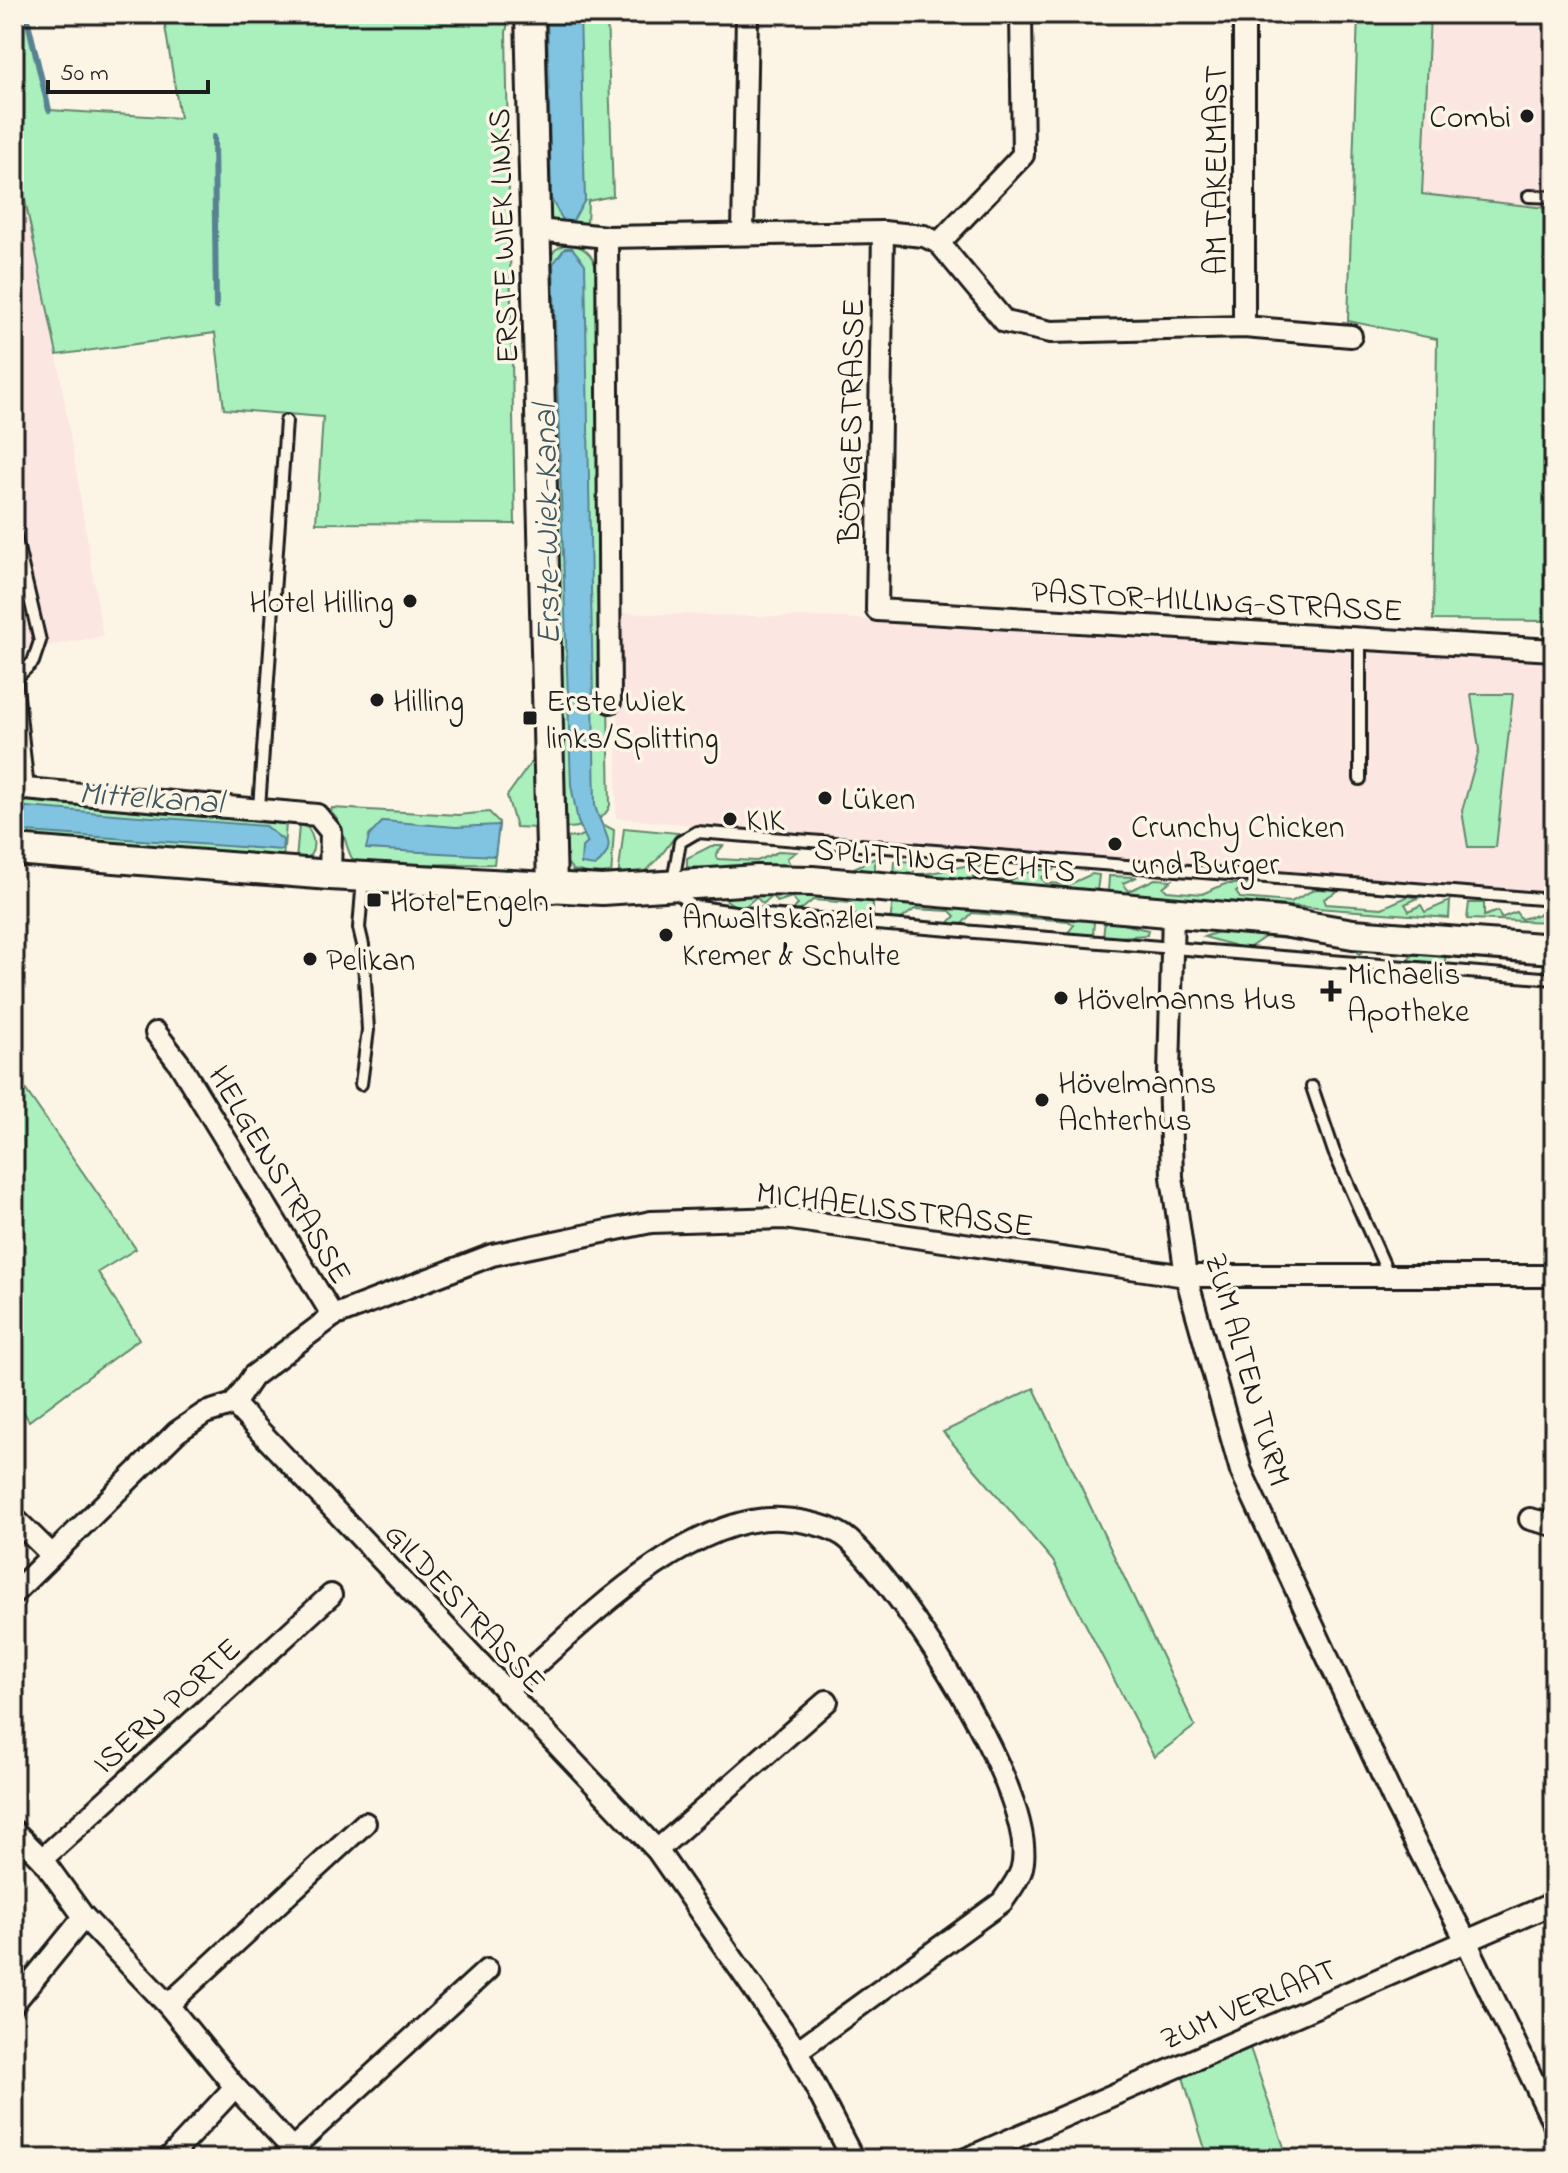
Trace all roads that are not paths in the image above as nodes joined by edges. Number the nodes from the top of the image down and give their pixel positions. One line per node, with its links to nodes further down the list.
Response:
1 (530, 14): 7 (main road, ERSTE WIEK LINKS)
2 (747, 14): 9 (street)
3 (1021, 14): 11 (street)
4 (1244, 14): 12 (street, AM TAKELMAST)
5 (1529, 196): 6 (lane)
6 (1554, 197)
7 (537, 230): 10 (street); 27 (main road, ERSTE WIEK LINKS)
8 (883, 232): 9 (street); 11 (street); 16 (street, BÖDIGESTRASSE)
9 (743, 233): 10 (street)
10 (607, 237): 19 (street)
11 (939, 243): 12 (street)
12 (1244, 327): 13 (street)
13 (1351, 336)
14 (286, 421): 22 (lane)
15 (14, 531): 21 (lane)
16 (877, 610): 17 (street, PASTOR-HILLING-STRASSE)
17 (1360, 638): 18 (street, PASTOR-HILLING-STRASSE); 20 (lane)
18 (1554, 650)
19 (610, 702)
20 (1360, 779)
21 (21, 788): 22 (street)
22 (259, 808): 24 (street)
23 (14, 850): 24 (main road, SPLITTING RECHTS)
24 (330, 875): 25 (main road, SPLITTING RECHTS)
25 (364, 877): 27 (main road, SPLITTING RECHTS); 36 (lane)
26 (672, 887): 27 (main road, SPLITTING RECHTS); 28 (lane); 29 (main road, SPLITTING RECHTS); 32 (lane)
27 (552, 888)
28 (1554, 900)
29 (1173, 912): 30 (main road, SPLITTING RECHTS); 32 (street, ZUM ALTEN TURM)
30 (1283, 922): 31 (main road); 33 (main road, SPLITTING RECHTS)
31 (1554, 931)
32 (1174, 947): 34 (lane); 38 (street, ZUM ALTEN TURM)
33 (1554, 949)
34 (1554, 979)
35 (156, 1033): 41 (street, HELGENSTRASSE)
36 (361, 1084)
37 (1312, 1087): 39 (lane)
38 (1186, 1276): 39 (street, MICHAELISSTRASSE); 41 (street, MICHAELISSTRASSE); 57 (street, ZUM ALTEN TURM)
39 (1389, 1276): 40 (street, MICHAELISSTRASSE)
40 (1554, 1276)
41 (333, 1316): 42 (street, MICHAELISSTRASSE)
42 (234, 1404): 46 (street); 49 (street, GILDESTRASSE)
43 (14, 1518): 46 (street)
44 (1530, 1519): 45 (street)
45 (1554, 1525)
46 (52, 1555): 47 (street)
47 (14, 1593)
48 (331, 1595): 54 (street, ISERN PORTE)
49 (505, 1692): 53 (street, GILDESTRASSE); 61 (street)
50 (827, 1701): 53 (street)
51 (365, 1823): 60 (street)
52 (14, 1831): 54 (street)
53 (657, 1850): 61 (street, GILDESTRASSE)
54 (42, 1859): 56 (street)
55 (1554, 1903): 57 (street, ZUM VERLAAT)
56 (84, 1917): 59 (street); 60 (street)
57 (1466, 1941): 63 (street, ZUM ALTEN TURM); 67 (street, ZUM VERLAAT)
58 (487, 1970): 64 (street)
59 (14, 2003)
60 (168, 2005): 62 (street)
61 (797, 2051): 66 (street, GILDESTRASSE)
62 (235, 2087): 64 (street); 65 (street)
63 (1554, 2124)
64 (298, 2154)
65 (168, 2159)
66 (853, 2159)
67 (966, 2159)

